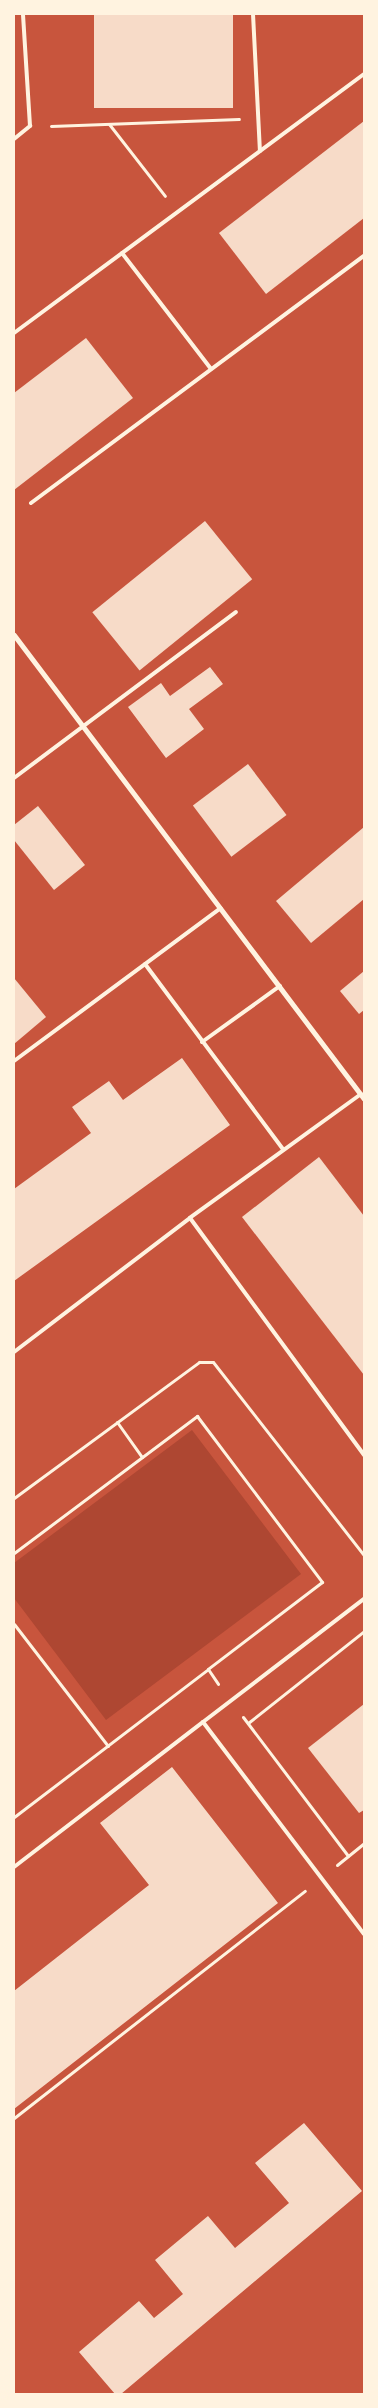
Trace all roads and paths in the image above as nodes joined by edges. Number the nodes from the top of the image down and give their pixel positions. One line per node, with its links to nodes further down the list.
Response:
1 (23, 14): 6 (lane)
2 (253, 14): 4 (lane)
3 (364, 74): 8 (lane)
4 (258, 118): 5 (path); 8 (lane)
5 (109, 124): 6 (path); 9 (path)
6 (30, 126): 7 (lane)
7 (14, 139)
8 (260, 151): 10 (lane)
9 (169, 201)
10 (122, 253): 12 (lane); 13 (lane)
11 (364, 256): 13 (lane)
12 (14, 333)
13 (211, 369): 14 (lane)
14 (31, 503)
15 (236, 612): 17 (lane)
16 (14, 635): 17 (street)
17 (83, 726): 18 (lane); 19 (street)
18 (14, 778)
19 (221, 908): 20 (lane); 21 (street)
20 (145, 964): 22 (lane); 23 (lane)
21 (280, 986): 22 (lane); 24 (street)
22 (202, 1042): 25 (lane)
23 (14, 1061)
24 (363, 1097): 25 (lane)
25 (282, 1149): 26 (lane)
26 (190, 1218): 27 (lane); 29 (lane)
27 (14, 1352)
28 (117, 1422): 30 (path); 31 (path); 33 (path)
29 (364, 1455)
30 (142, 1458): 32 (path); 37 (path)
31 (14, 1498)
32 (14, 1553)
33 (364, 1555)
34 (364, 1599): 38 (lane)
35 (14, 1624): 41 (path)
36 (364, 1631): 40 (path)
37 (208, 1669): 38 (path); 41 (path)
38 (230, 1700): 39 (lane); 40 (path)
39 (203, 1722): 45 (lane); 46 (lane)
40 (248, 1723): 44 (path)
41 (108, 1746): 42 (path)
42 (14, 1818)
43 (364, 1843): 44 (path)
44 (348, 1856): 46 (path)
45 (14, 1866)
46 (320, 1878): 47 (lane); 48 (path)
47 (364, 1934)
48 (14, 2118)

